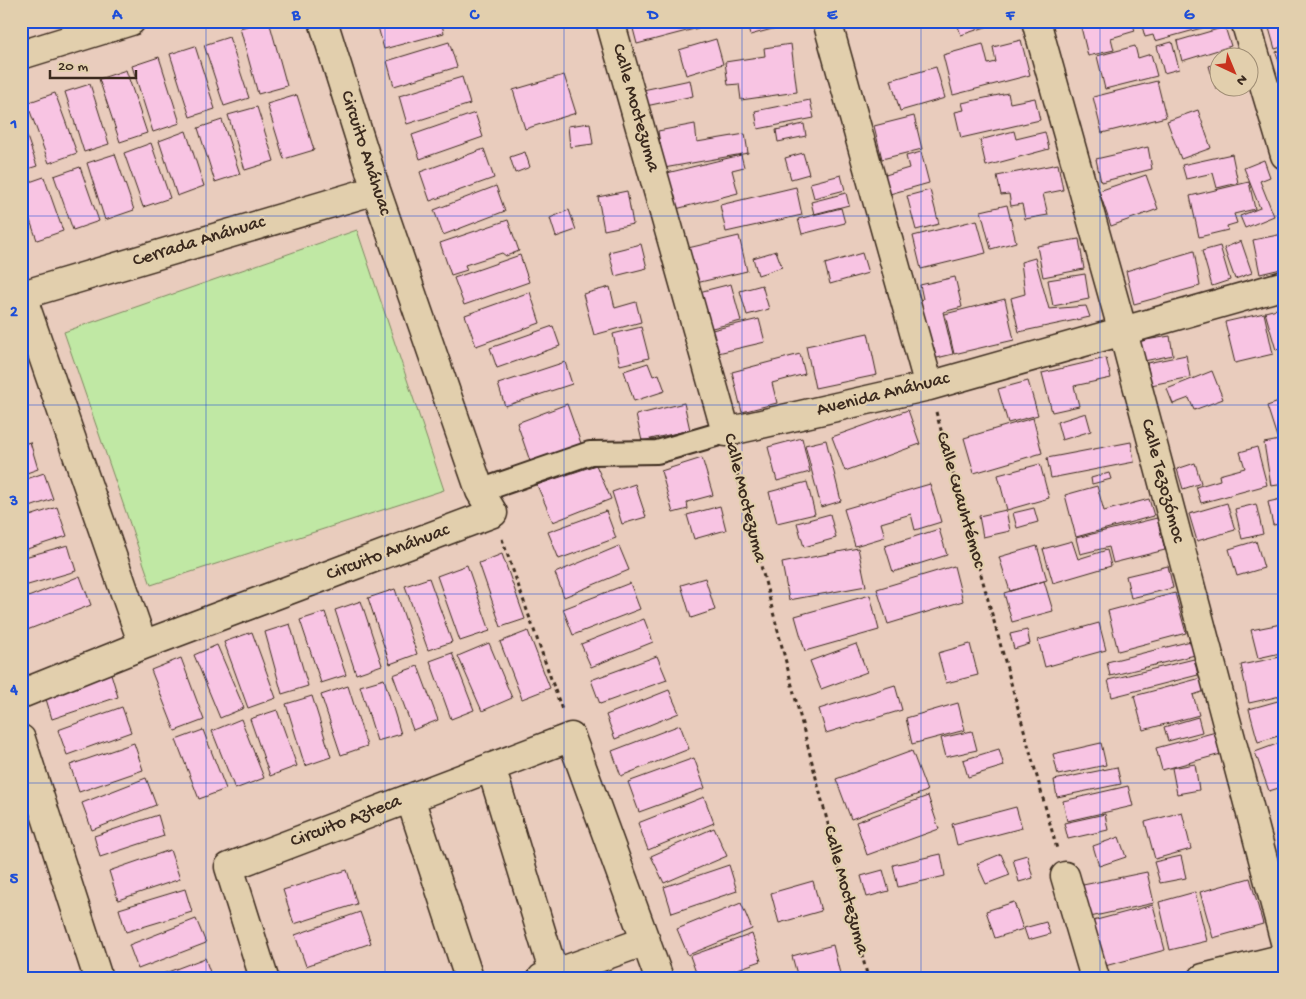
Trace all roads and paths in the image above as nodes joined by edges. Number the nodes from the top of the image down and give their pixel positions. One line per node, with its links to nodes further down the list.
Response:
1 (131, 21): 7 (street)
2 (323, 21): 9 (street, Circuito Anáhuac)
3 (610, 21): 14 (street, Calle Moctezuma)
4 (827, 21): 13 (street)
5 (1036, 21): 12 (street, Calle Tezozómoc)
6 (1245, 21): 8 (street)
7 (21, 55)
8 (1285, 154)
9 (376, 190): 11 (street, Cerrada Anáhuac); 15 (street, Circuito Anáhuac)
10 (1285, 286): 12 (street, Avenida Anáhuac)
11 (22, 294): 16 (street)
12 (1123, 332): 13 (street, Avenida Anáhuac); 24 (street, Calle Tezozómoc)
13 (928, 386): 14 (street, Avenida Anáhuac); 22 (path, Calle Cuauhtémoc)
14 (726, 432): 15 (street, Avenida Anáhuac); 31 (path, Calle Moctezuma)
15 (486, 502): 16 (street, Circuito Anáhuac); 18 (path)
16 (144, 645): 17 (street)
17 (21, 694)
18 (571, 737): 20 (street, Circuito Azteca); 23 (street)
19 (21, 739): 27 (street)
20 (491, 767): 21 (street, Circuito Azteca); 26 (street)
21 (410, 798): 28 (street, Circuito Azteca); 29 (street)
22 (1065, 876): 32 (street)
23 (646, 941): 26 (street); 30 (street)
24 (1285, 942)
25 (1285, 958): 33 (street)
26 (548, 976)
27 (98, 978)
28 (264, 978)
29 (469, 978)
30 (659, 978)
31 (868, 978)
32 (1096, 978)
33 (1203, 978)

